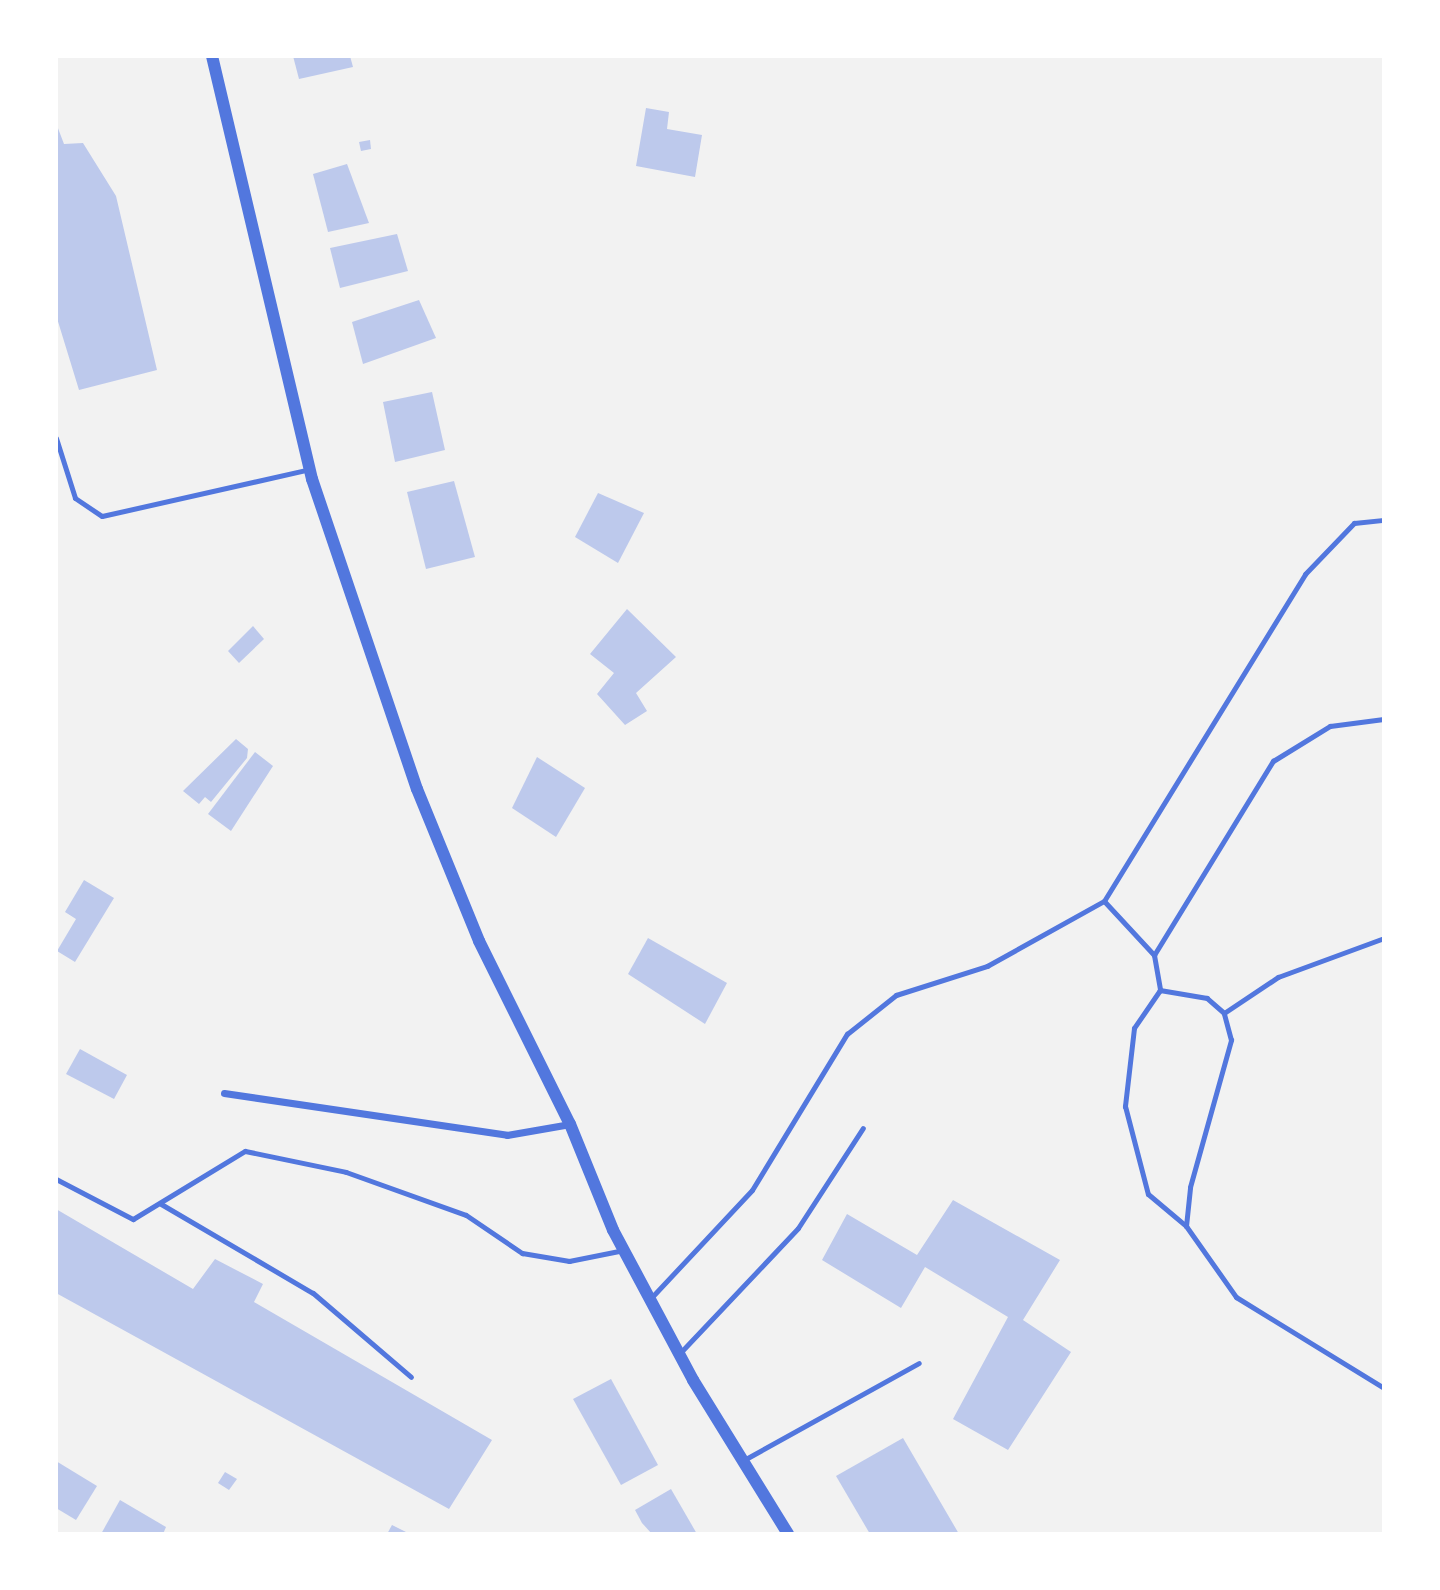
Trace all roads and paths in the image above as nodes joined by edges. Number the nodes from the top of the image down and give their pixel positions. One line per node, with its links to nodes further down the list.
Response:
1 (212, 56): 3 (street)
2 (56, 438): 3 (lane)
3 (310, 469): 12 (street)
4 (1384, 520): 6 (lane)
5 (1384, 719): 8 (lane)
6 (1104, 901): 8 (lane); 18 (lane)
7 (1384, 938): 10 (lane)
8 (1154, 955): 9 (lane)
9 (1160, 990): 10 (lane); 16 (lane)
10 (1224, 1013): 16 (lane)
11 (224, 1093): 12 (street)
12 (570, 1124): 17 (street)
13 (863, 1128): 19 (lane)
14 (56, 1179): 15 (lane)
15 (161, 1204): 17 (lane); 21 (lane)
16 (1186, 1226): 22 (lane)
17 (624, 1250): 18 (street)
18 (650, 1299): 19 (street)
19 (679, 1354): 23 (street)
20 (919, 1363): 23 (lane)
21 (411, 1377)
22 (1384, 1388)
23 (742, 1461): 24 (street)
24 (788, 1534)

